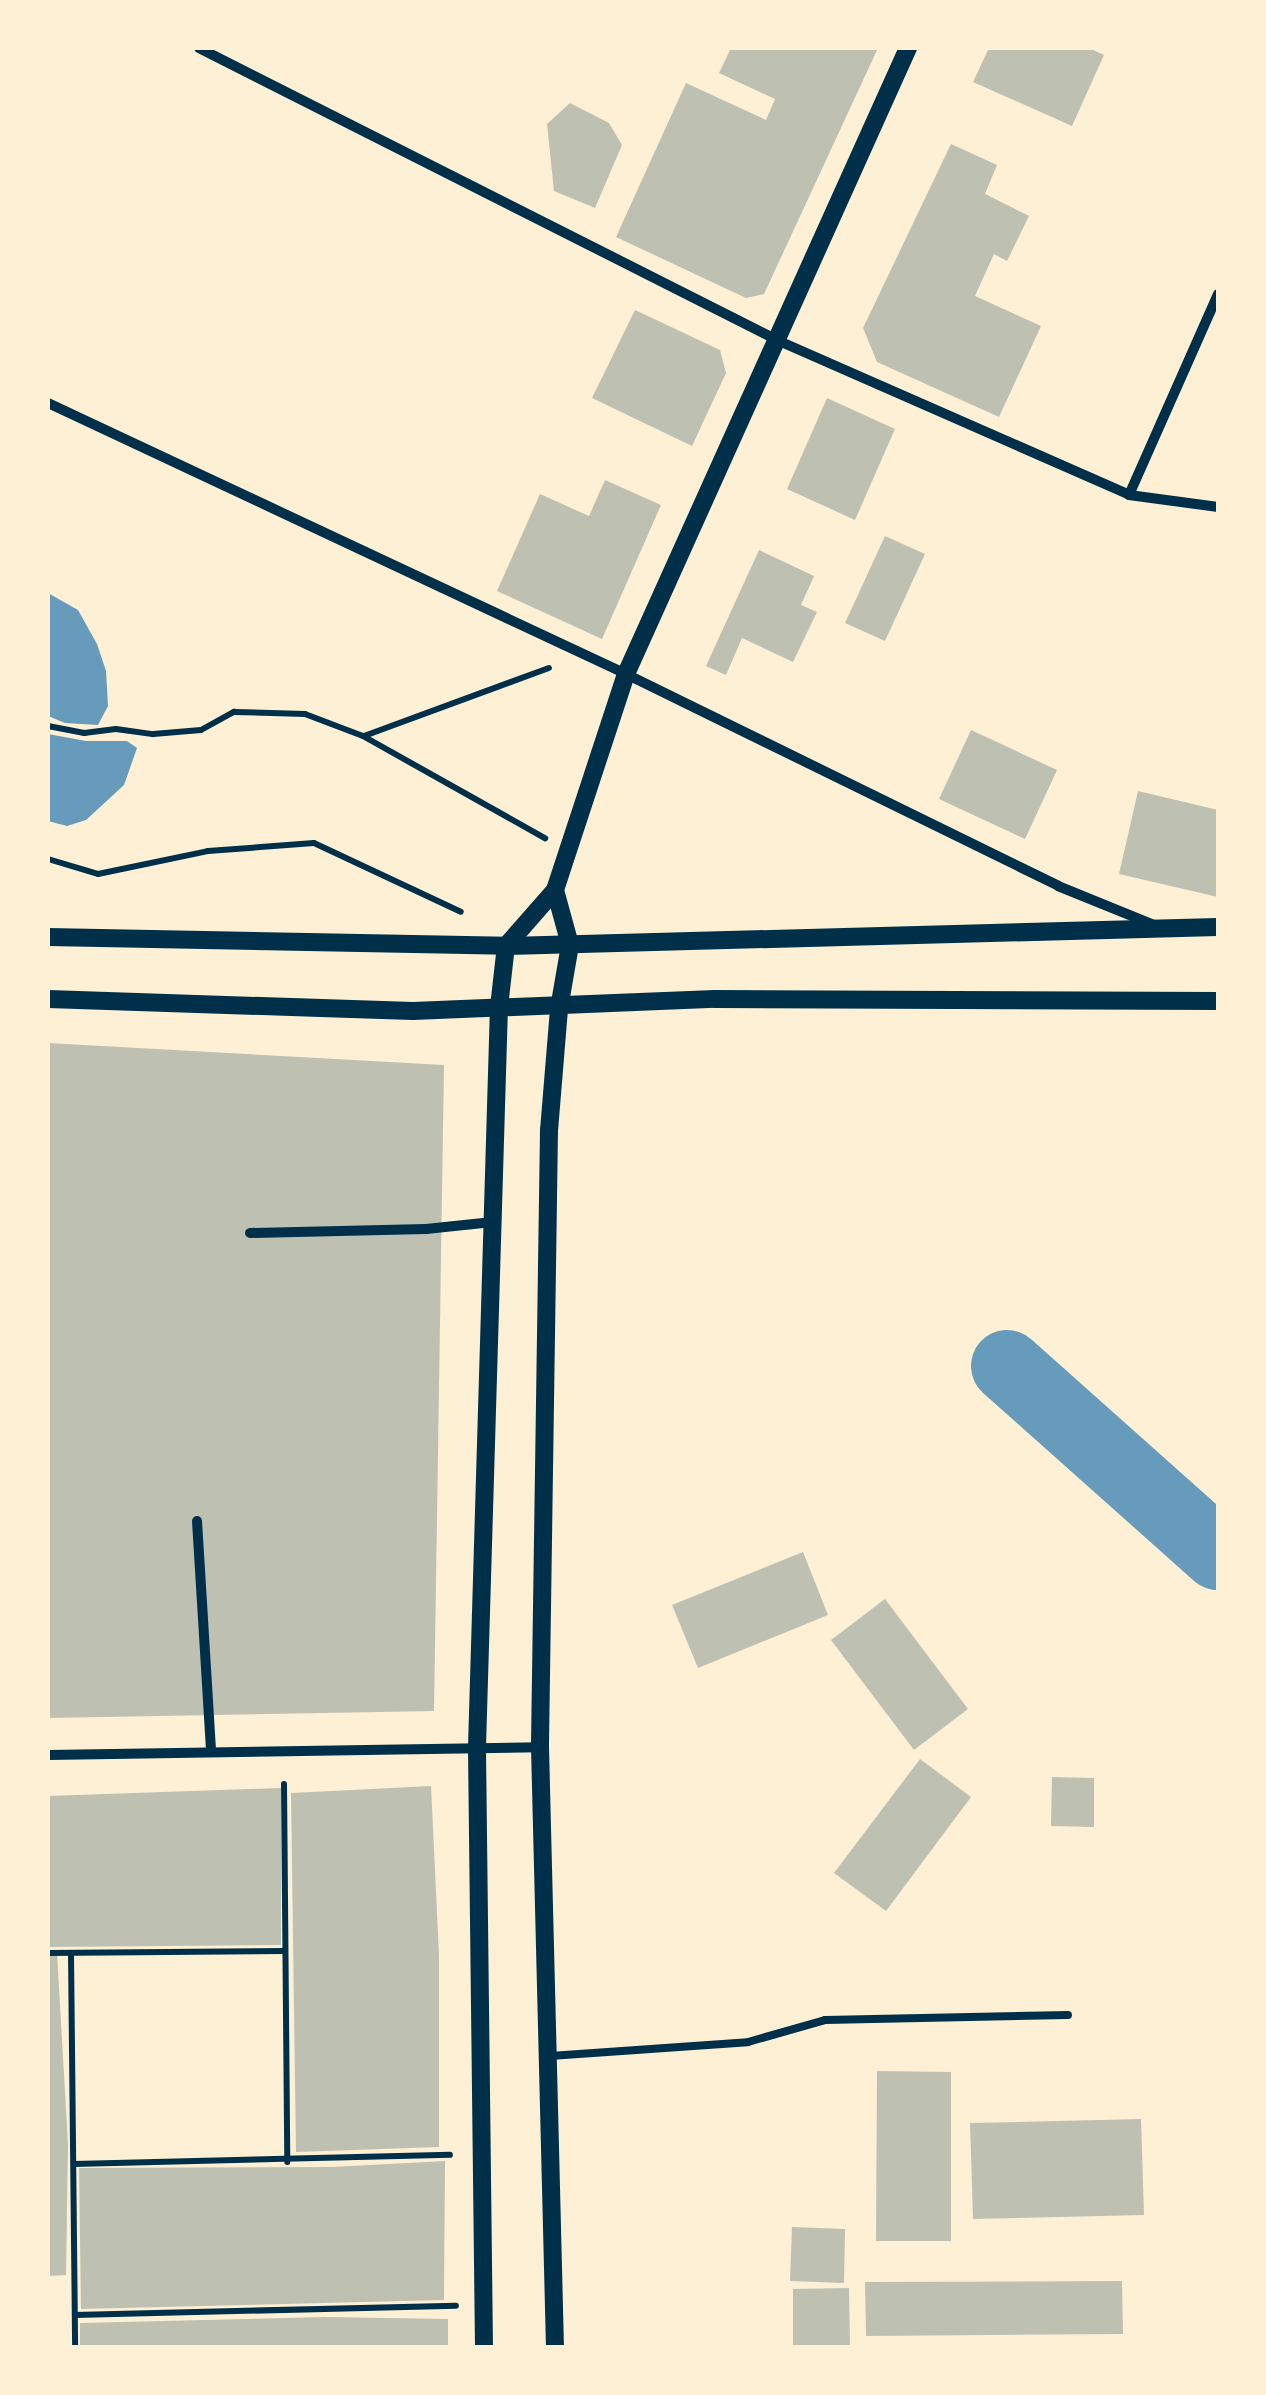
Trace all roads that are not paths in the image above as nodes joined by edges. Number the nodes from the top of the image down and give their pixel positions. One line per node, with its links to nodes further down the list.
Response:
1 (199, 48): 4 (street)
2 (908, 48): 4 (street)
3 (1218, 294): 6 (street)
4 (778, 341): 6 (street); 8 (street)
5 (48, 403): 8 (street)
6 (1129, 495): 7 (street)
7 (1218, 507)
8 (626, 674): 9 (street); 11 (street)
9 (555, 890): 13 (street); 14 (street)
10 (1218, 927): 11 (street)
11 (1161, 928): 13 (street)
12 (48, 937): 14 (street)
13 (570, 945): 14 (street); 18 (street)
14 (506, 946): 17 (street)
15 (48, 998): 17 (street)
16 (1218, 1002): 18 (street)
17 (500, 1007): 18 (street); 19 (street)
18 (559, 1009): 23 (street)
19 (496, 1222): 20 (street); 22 (street)
20 (250, 1233)
21 (197, 1521): 24 (street)
22 (477, 1747): 23 (street); 24 (street); 28 (street)
23 (540, 1747): 27 (street)
24 (211, 1752): 25 (street)
25 (48, 1755)
26 (1068, 2015): 27 (lane)
27 (550, 2056): 29 (street)
28 (484, 2348)
29 (555, 2348)

